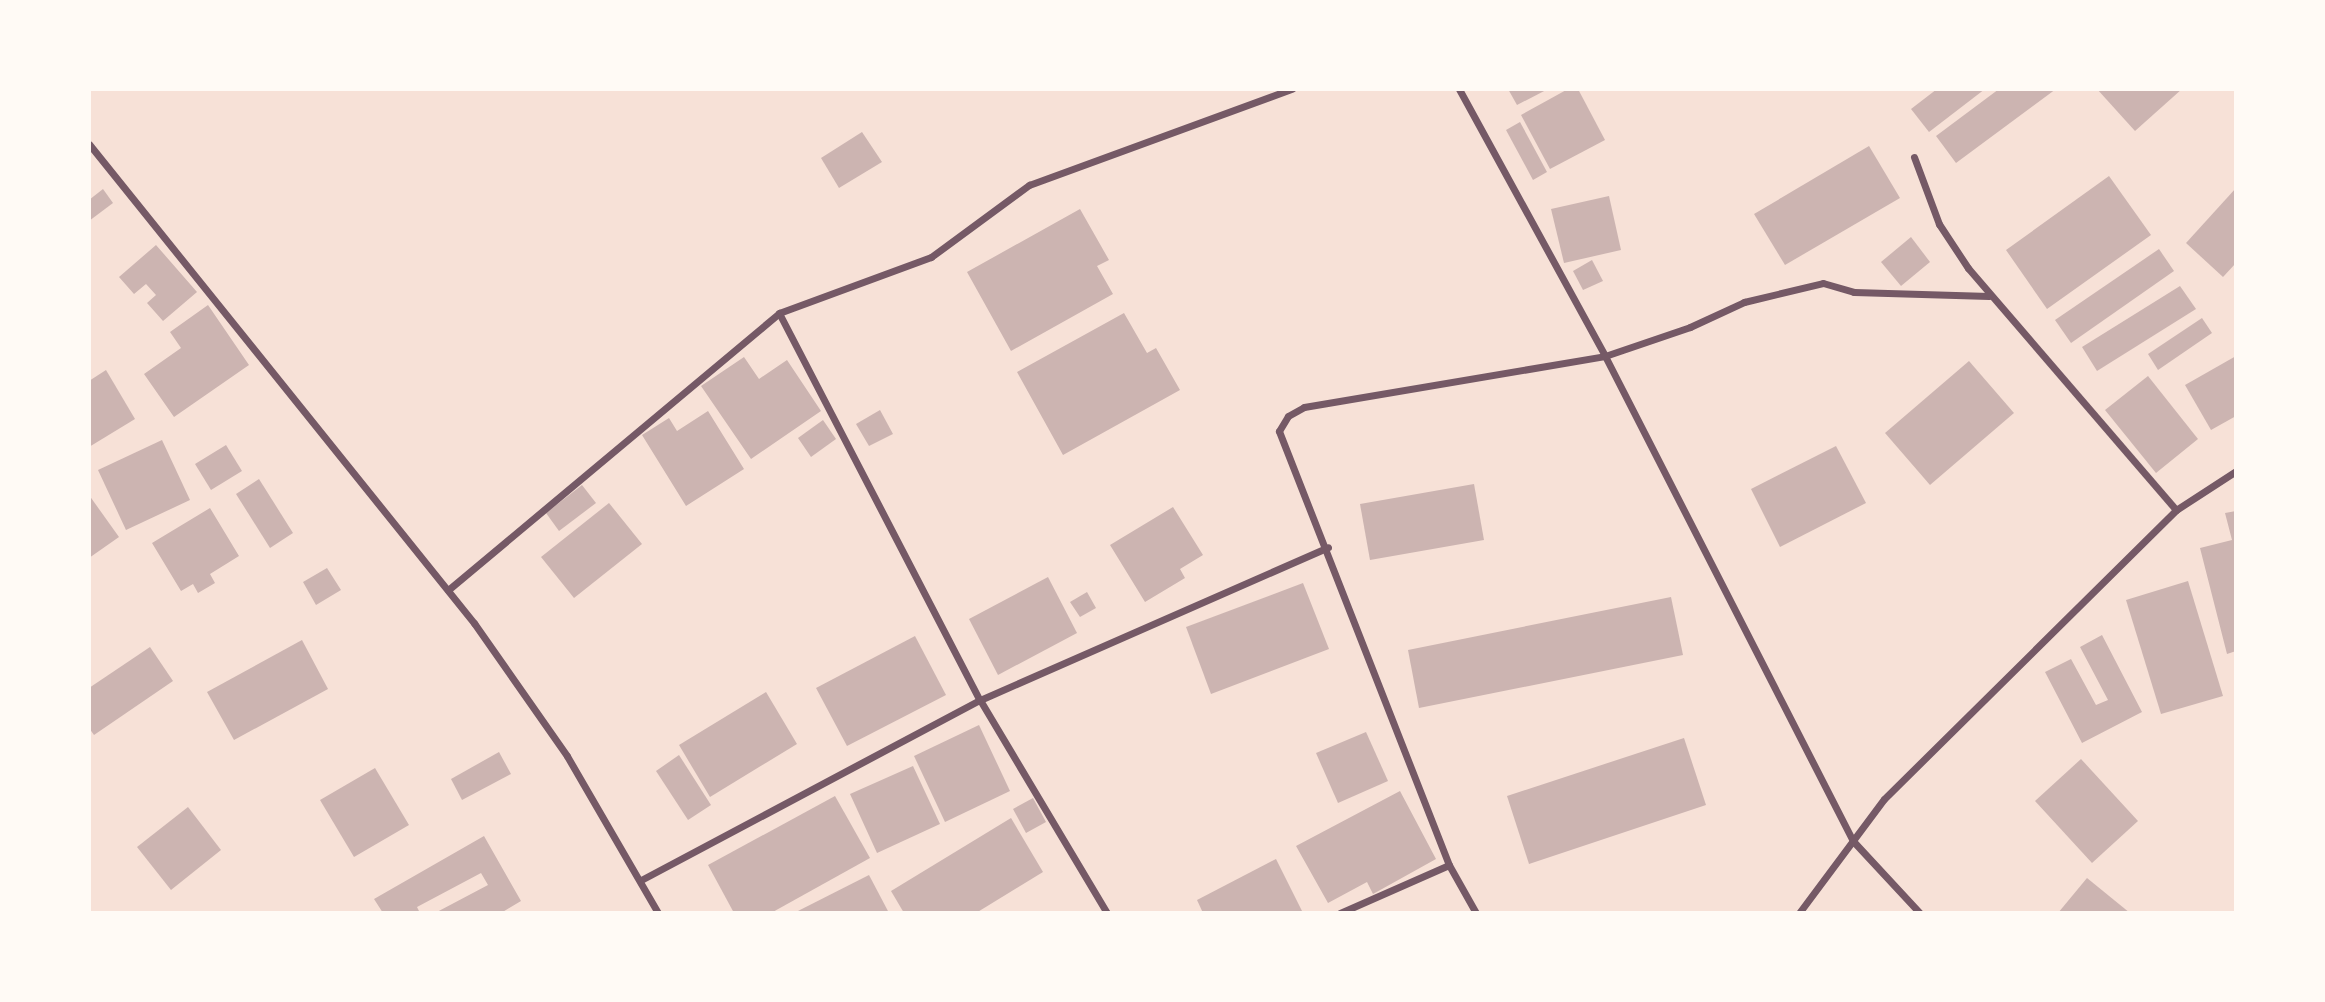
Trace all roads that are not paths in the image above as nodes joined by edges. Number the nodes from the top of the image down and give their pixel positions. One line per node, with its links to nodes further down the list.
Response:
1 (1292, 89): 6 (street)
2 (1459, 89): 7 (street)
3 (89, 144): 11 (street)
4 (1914, 157): 5 (street)
5 (1989, 296): 7 (street); 9 (street)
6 (779, 313): 11 (street); 12 (street)
7 (1605, 356): 10 (street); 13 (street)
8 (2236, 471): 9 (street)
9 (2176, 509): 13 (street)
10 (1328, 547): 12 (street); 14 (street)
11 (449, 590): 15 (street)
12 (979, 700): 15 (street); 17 (street)
13 (1853, 841): 20 (street); 21 (street)
14 (1449, 865): 18 (street); 19 (street)
15 (641, 880): 16 (street)
16 (658, 913)
17 (1107, 913)
18 (1340, 913)
19 (1476, 913)
20 (1799, 913)
21 (1920, 913)

